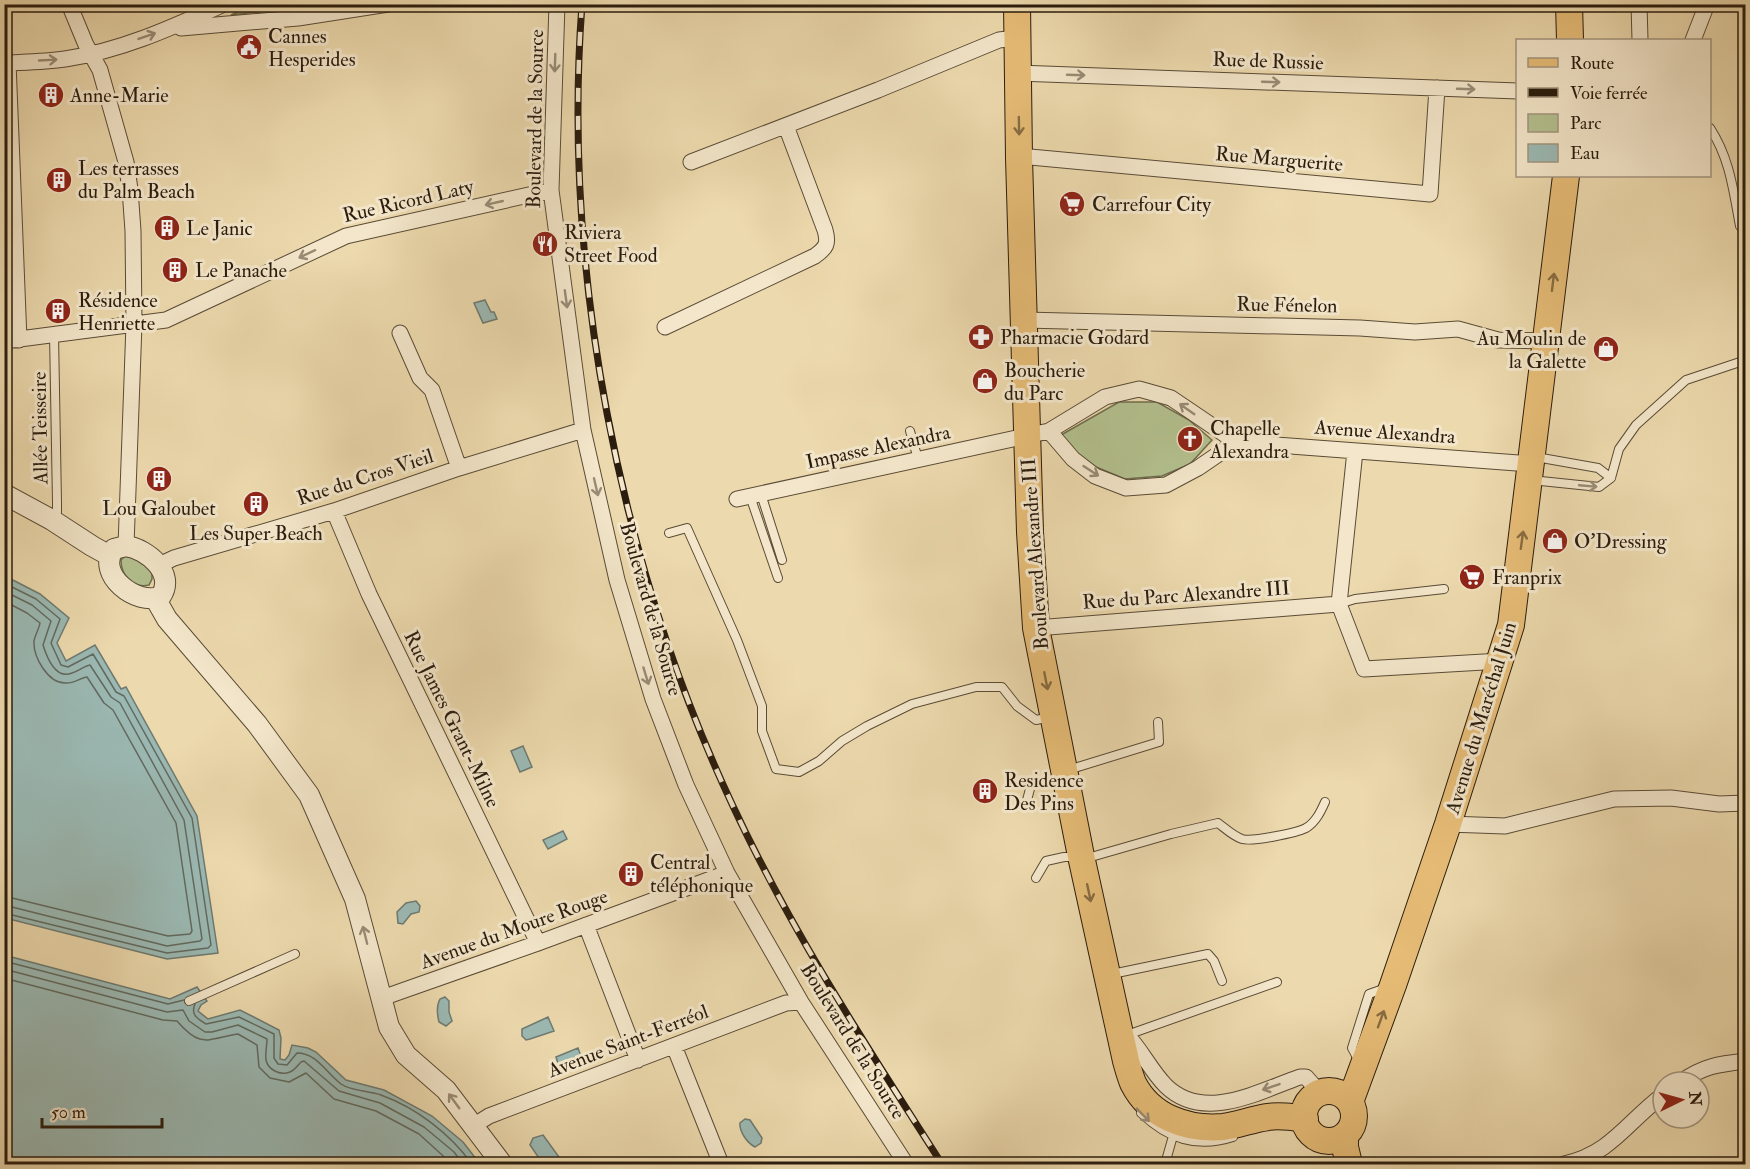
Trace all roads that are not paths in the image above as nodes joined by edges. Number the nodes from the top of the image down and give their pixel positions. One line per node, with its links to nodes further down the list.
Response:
1 (69, 4): 14 (street)
2 (224, 4): 9 (street)
3 (388, 4): 9 (street)
4 (557, 4): 24 (street, Boulevard de la Source, one-way to 24)
5 (1017, 4): 10 (main road, Boulevard Alexandre III)
6 (1569, 4): 11 (main road)
7 (1639, 4): 12 (street)
8 (1707, 4): 13 (street)
9 (169, 28): 14 (street, one-way to 9)
10 (1017, 38): 16 (main road, Boulevard Alexandre III); 19 (street)
11 (1570, 39)
12 (1641, 39)
13 (1693, 39)
14 (92, 54): 15 (street, one-way to 14); 27 (street)
15 (6, 62): 31 (street)
16 (1017, 73): 17 (street, Rue de Russie, one-way to 17); 21 (main road, Boulevard Alexandre III, one-way to 21)
17 (1437, 88): 18 (street, Rue de Russie, one-way to 18); 21 (street, Rue Marguerite)
18 (1516, 91)
19 (786, 126): 22 (street); 28 (street)
20 (1711, 130): 25 (lane)
21 (1019, 158): 26 (main road, Boulevard Alexandre III)
22 (691, 162)
23 (1566, 177): 32 (main road, Avenue du Maréchal Juin, one-way to 23)
24 (551, 190): 27 (street, Rue Ricord Laty, one-way to 27); 34 (street, Boulevard de la Source, one-way to 34)
25 (1740, 226)
26 (1024, 320): 32 (street, Rue Fénelon); 36 (main road, Boulevard Alexandre III)
27 (134, 324): 29 (street, Rue Ricord Laty); 48 (street)
28 (665, 327)
29 (54, 333): 31 (street, Rue Ricord Laty); 46 (lane, Allée Teisseire)
30 (400, 333): 41 (street)
31 (12, 340)
32 (1547, 341): 40 (main road, Avenue du Maréchal Juin)
33 (1746, 360): 42 (lane)
34 (584, 430): 41 (street, Rue du Cros Vieil); 65 (street, Boulevard de la Source, one-way to 65)
35 (910, 431): 39 (lane)
36 (1039, 433): 37 (street, Avenue Alexandra, one-way to 36); 37 (street, one-way to 37); 39 (street, Impasse Alexandra); 55 (main road, Boulevard Alexandre III)
37 (1236, 442): 38 (street, Avenue Alexandra)
38 (1355, 451): 40 (street, Avenue Alexandra); 54 (street)
39 (918, 459): 44 (street, Impasse Alexandra)
40 (1531, 467): 42 (lane); 42 (lane, one-way to 42); 56 (main road, Avenue du Maréchal Juin, one-way to 40)
41 (459, 468): 45 (street, Rue du Cros Vieil)
42 (1611, 477)
43 (4, 494): 46 (street)
44 (749, 496): 49 (lane); 51 (lane)
45 (334, 511): 50 (street, Rue du Cros Vieil); 68 (street, Rue James Grant-Milne)
46 (52, 520): 48 (street)
47 (669, 533): 57 (lane)
48 (118, 551): 50 (street); 53 (street)
49 (782, 560)
50 (159, 565): 53 (street)
51 (778, 578)
52 (1444, 590): 54 (lane)
53 (155, 598): 73 (street, one-way to 53)
54 (1339, 604): 55 (street, Rue du Parc Alexandre III); 56 (street)
55 (1036, 628): 57 (main road, Boulevard Alexandre III, one-way to 57)
56 (1501, 661): 63 (main road, Avenue du Maréchal Juin)
57 (1053, 717): 59 (main road, Boulevard Alexandre III)
58 (1158, 722): 59 (lane)
59 (1064, 774): 62 (lane); 64 (main road, Boulevard Alexandre III)
60 (1326, 801): 64 (lane)
61 (1746, 803): 63 (street)
62 (1026, 804)
63 (1448, 824): 83 (main road, Avenue du Maréchal Juin)
64 (1081, 856): 66 (lane); 70 (main road, Boulevard Alexandre III, one-way to 70)
65 (727, 873): 67 (street, Avenue du Moure Rouge); 75 (street, Boulevard de la Source)
66 (1036, 878)
67 (586, 925): 68 (street, Avenue du Moure Rouge); 78 (street)
68 (538, 943): 73 (street, Avenue du Moure Rouge)
69 (295, 954): 74 (lane)
70 (1108, 975): 71 (lane); 76 (main road, Boulevard Alexandre III)
71 (1222, 981)
72 (1277, 982): 76 (lane)
73 (382, 998): 87 (street, one-way to 73)
74 (189, 1001)
75 (801, 1002): 77 (street, Avenue Saint-Ferréol); 93 (street, Boulevard de la Source)
76 (1124, 1044): 81 (lane); 82 (street, one-way to 76); 88 (main road, Boulevard Alexandre III)
77 (674, 1046): 78 (street, Avenue Saint-Ferréol); 92 (street)
78 (638, 1060): 87 (street, Avenue Saint-Ferréol)
79 (1746, 1060): 80 (street)
80 (1700, 1070)
81 (1126, 1088)
82 (1320, 1093): 83 (main road); 86 (main road)
83 (1350, 1102): 90 (main road)
84 (1651, 1103): 96 (street)
85 (1137, 1109): 89 (lane, one-way to 89)
86 (1305, 1119): 88 (main road, Boulevard Alexandre III); 90 (main road)
87 (473, 1126): 91 (street)
88 (1245, 1129): 89 (lane)
89 (1173, 1136): 94 (lane)
90 (1337, 1147): 95 (main road)
91 (502, 1164)
92 (721, 1164)
93 (906, 1164)
94 (1165, 1164)
95 (1348, 1164)
96 (1564, 1164)

